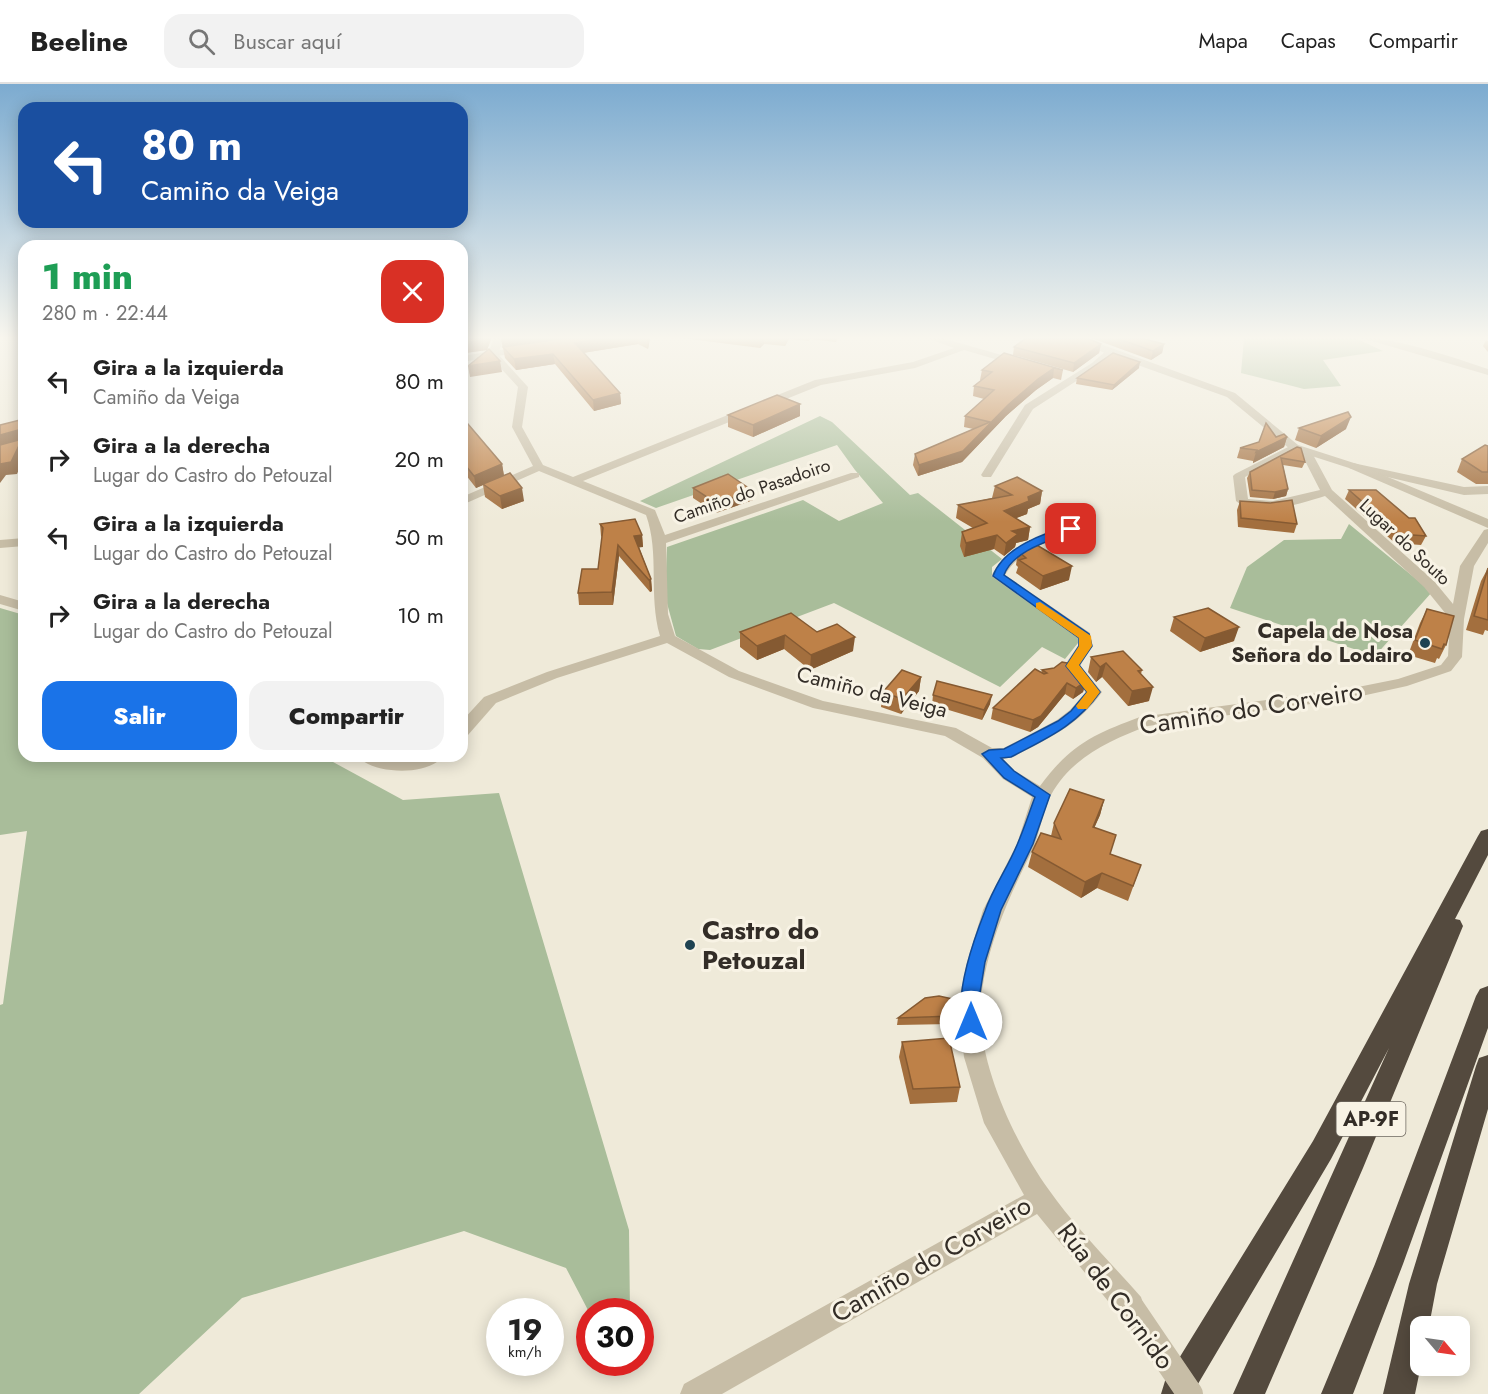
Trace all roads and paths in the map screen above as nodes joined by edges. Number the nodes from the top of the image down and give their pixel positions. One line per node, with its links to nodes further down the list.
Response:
1 (521, 399): 10 (street)
2 (776, 399): 13 (street)
3 (1041, 399): 12 (street)
4 (1236, 399): 5 (street)
5 (1294, 447): 8 (street); 15 (street)
6 (18, 448): 7 (street)
7 (0, 453)
8 (1307, 453): 9 (street); 15 (street, Lugar do Souto)
9 (1353, 466): 14 (street); 17 (street)
10 (539, 467): 13 (street); 16 (street)
11 (855, 475): 20 (street, Camiño do Pasadoiro)
12 (987, 475)
13 (573, 481): 20 (street)
14 (1488, 490)
15 (1327, 492): 25 (street, Lugar do Souto)
16 (468, 498)
17 (1488, 524)
18 (1071, 529): 28 (street)
19 (1488, 533): 25 (street, Camiño do Corveiro)
20 (659, 541): 26 (street)
21 (18, 542): 22 (street)
22 (0, 544)
23 (0, 598): 24 (street)
24 (18, 605)
25 (1457, 619): 31 (street, Camiño do Corveiro)
26 (668, 638): 27 (street); 28 (street, Camiño da Veiga)
27 (468, 724)
28 (989, 754): 31 (street, Camiño da Veiga)
29 (383, 762): 30 (street)
30 (428, 762)
31 (1042, 795): 36 (street, Camiño do Corveiro)
32 (1488, 836): 38 (highway)
33 (1488, 842): 40 (highway, AP-9F)
34 (1488, 996): 41 (highway, AP-9F)
35 (1488, 1066): 42 (highway)
36 (1040, 1199): 37 (street, Camiño do Corveiro); 39 (street, Rúa de Cornido, bridge)
37 (694, 1394)
38 (1175, 1394)
39 (1190, 1394)
40 (1249, 1394)
41 (1337, 1394)
42 (1399, 1394)

